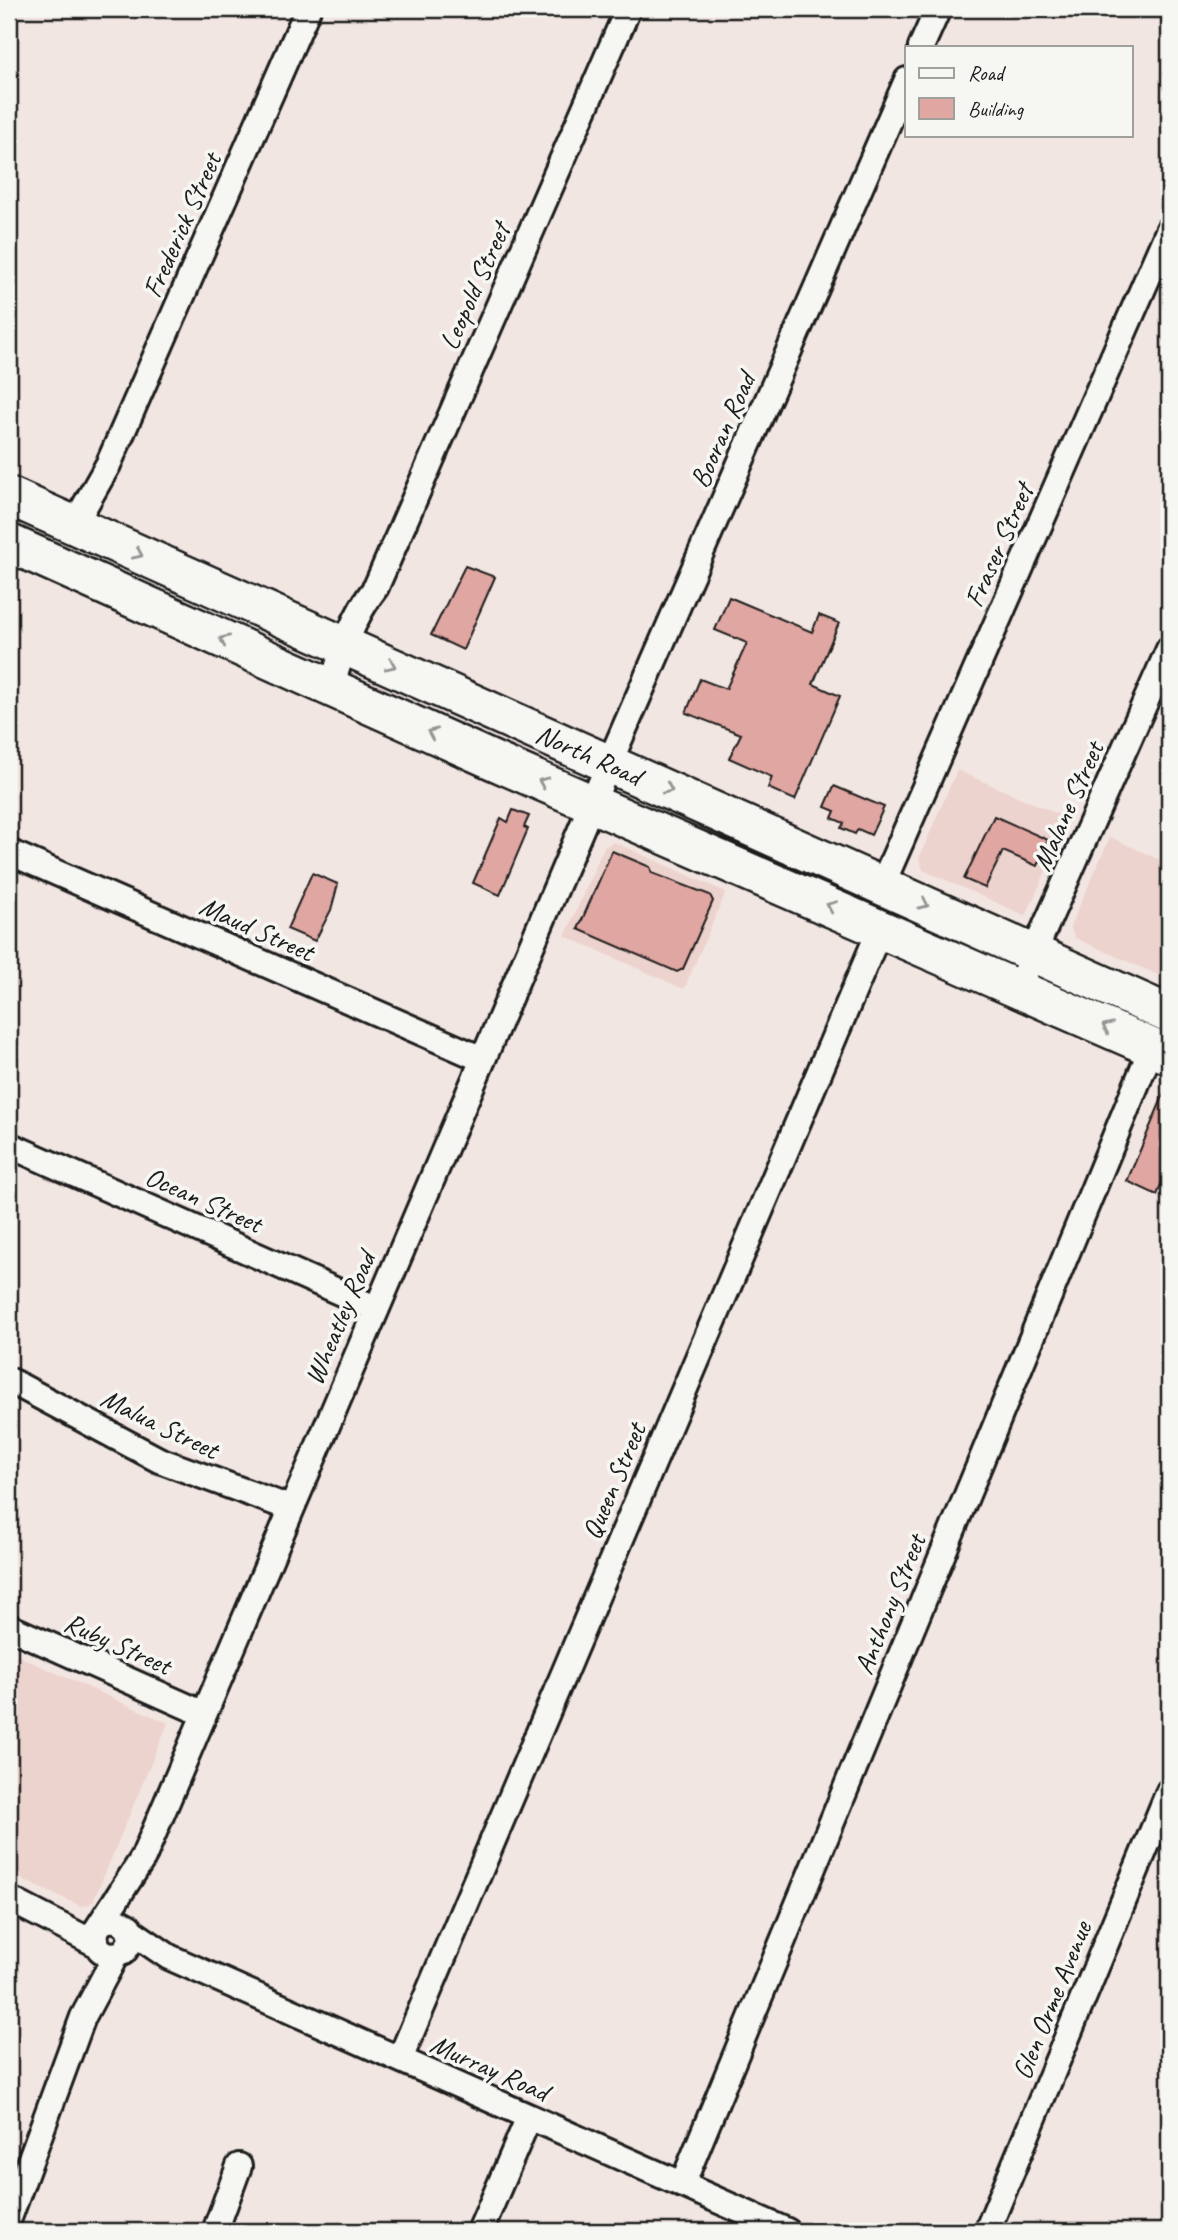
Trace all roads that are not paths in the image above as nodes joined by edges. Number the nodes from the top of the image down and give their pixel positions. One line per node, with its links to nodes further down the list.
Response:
1 (308, 9): 8 (street, Frederick Street)
2 (628, 9): 10 (street, Leopold Street)
3 (938, 9): 4 (street)
4 (921, 46)
5 (905, 85): 13 (street, Booran Road)
6 (1169, 229): 18 (street, Fraser Street)
7 (9, 496): 8 (highway, North Road)
8 (80, 528): 10 (highway, North Road, one-way to 10)
9 (9, 543): 12 (highway, North Road, one-way to 9)
10 (350, 647): 12 (street, Leopold Street); 13 (highway, North Road, one-way to 13)
11 (1169, 649): 20 (street, Malane Street)
12 (331, 688): 14 (highway, North Road, one-way to 12)
13 (609, 762): 14 (street, Booran Road); 15 (highway, North Road, one-way to 15)
14 (593, 803): 17 (highway, North Road); 24 (street, Wheatley Road)
15 (727, 815): 17 (highway); 18 (highway, North Road)
16 (9, 852): 24 (street, Maud Street)
17 (710, 855): 19 (highway, North Road, one-way to 17)
18 (882, 885): 20 (highway, North Road, one-way to 20)
19 (881, 927): 21 (highway, North Road); 34 (street, Queen Street)
20 (1033, 954): 21 (street, Malane Street); 22 (highway, North Road)
21 (1018, 988): 23 (highway, North Road, one-way to 21)
22 (1169, 1014)
23 (1161, 1051): 37 (street, Anthony Street)
24 (482, 1059): 26 (street, Wheatley Road)
25 (9, 1145): 26 (street, Ocean Street)
26 (375, 1308): 28 (street, Wheatley Road)
27 (9, 1380): 28 (street, Malua Street)
28 (290, 1508): 30 (street, Wheatley Road)
29 (9, 1627): 30 (street, Ruby Street)
30 (204, 1714): 33 (street, Wheatley Road)
31 (1169, 1791): 42 (street, Glen Orme Avenue)
32 (18, 1903): 33 (street, Murray Road)
33 (112, 1937): 34 (street, Murray Road); 38 (street, Wheatley Road)
34 (400, 2059): 35 (street, Murray Road)
35 (529, 2117): 37 (street, Murray Road); 40 (street)
36 (239, 2166): 39 (street)
37 (682, 2185): 41 (street, Murray Road)
38 (9, 2218)
39 (215, 2231)
40 (480, 2231)
41 (787, 2231)
42 (987, 2231)

